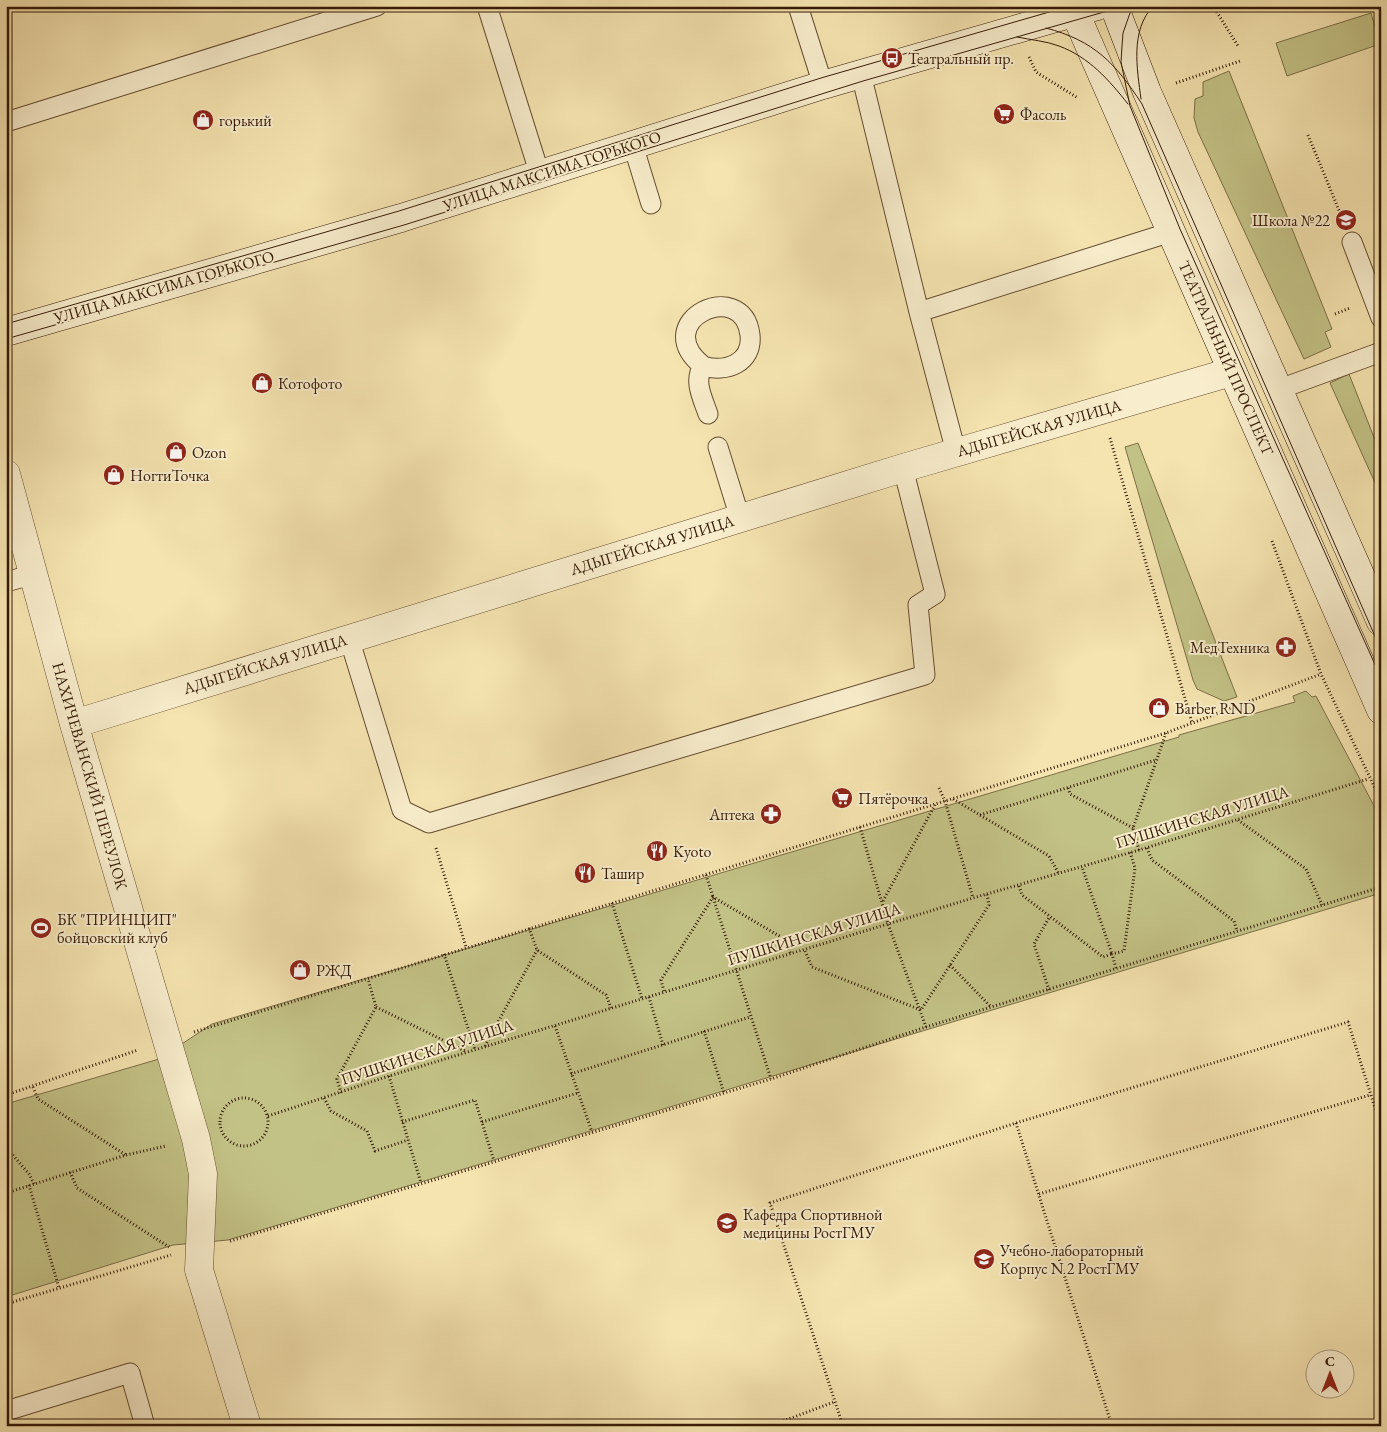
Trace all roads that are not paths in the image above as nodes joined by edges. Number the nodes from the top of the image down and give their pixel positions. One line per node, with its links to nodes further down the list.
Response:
1 (377, 6): 8 (lane)
2 (487, 6): 10 (lane)
3 (798, 6): 7 (lane)
4 (1114, 6): 20 (main road, ТЕАТРАЛЬНЫЙ ПРОСПЕКТ)
5 (1081, 8): 6 (main road, УЛИЦА МАКСИМА ГОРЬКОГО); 12 (main road, ТЕАТРАЛЬНЫЙ ПРОСПЕКТ)
6 (861, 74): 7 (main road, УЛИЦА МАКСИМА ГОРЬКОГО); 14 (lane)
7 (823, 85): 9 (main road, УЛИЦА МАКСИМА ГОРЬКОГО)
8 (6, 122)
9 (633, 145): 10 (main road, УЛИЦА МАКСИМА ГОРЬКОГО); 11 (lane)
10 (540, 175): 16 (main road, УЛИЦА МАКСИМА ГОРЬКОГО)
11 (651, 204)
12 (1171, 232): 14 (lane); 19 (main road, ТЕАТРАЛЬНЫЙ ПРОСПЕКТ)
13 (1352, 242): 15 (lane)
14 (919, 312): 23 (lane)
15 (1381, 318)
16 (6, 332)
17 (1381, 352): 20 (lane)
18 (703, 366): 21 (lane)
19 (1231, 372): 23 (main road, АДЫГЕЙСКАЯ УЛИЦА); 31 (main road, ТЕАТРАЛЬНЫЙ ПРОСПЕКТ)
20 (1278, 390): 29 (main road, ТЕАТРАЛЬНЫЙ ПРОСПЕКТ)
21 (708, 414)
22 (718, 447): 26 (lane)
23 (956, 452): 24 (main road, АДЫГЕЙСКАЯ УЛИЦА)
24 (903, 468): 26 (main road, АДЫГЕЙСКАЯ УЛИЦА); 30 (lane)
25 (6, 474): 27 (main road, НАХИЧЕВАНСКИЙ ПЕРЕУЛОК)
26 (740, 518): 30 (main road, АДЫГЕЙСКАЯ УЛИЦА)
27 (34, 574): 28 (lane); 32 (main road, НАХИЧЕВАНСКИЙ ПЕРЕУЛОК)
28 (6, 582)
29 (1381, 622)
30 (348, 638): 32 (main road, АДЫГЕЙСКАЯ УЛИЦА)
31 (1381, 710)
32 (74, 724): 35 (main road, НАХИЧЕВАНСКИЙ ПЕРЕУЛОК)
33 (6, 1410): 34 (lane)
34 (146, 1426)
35 (248, 1426)

